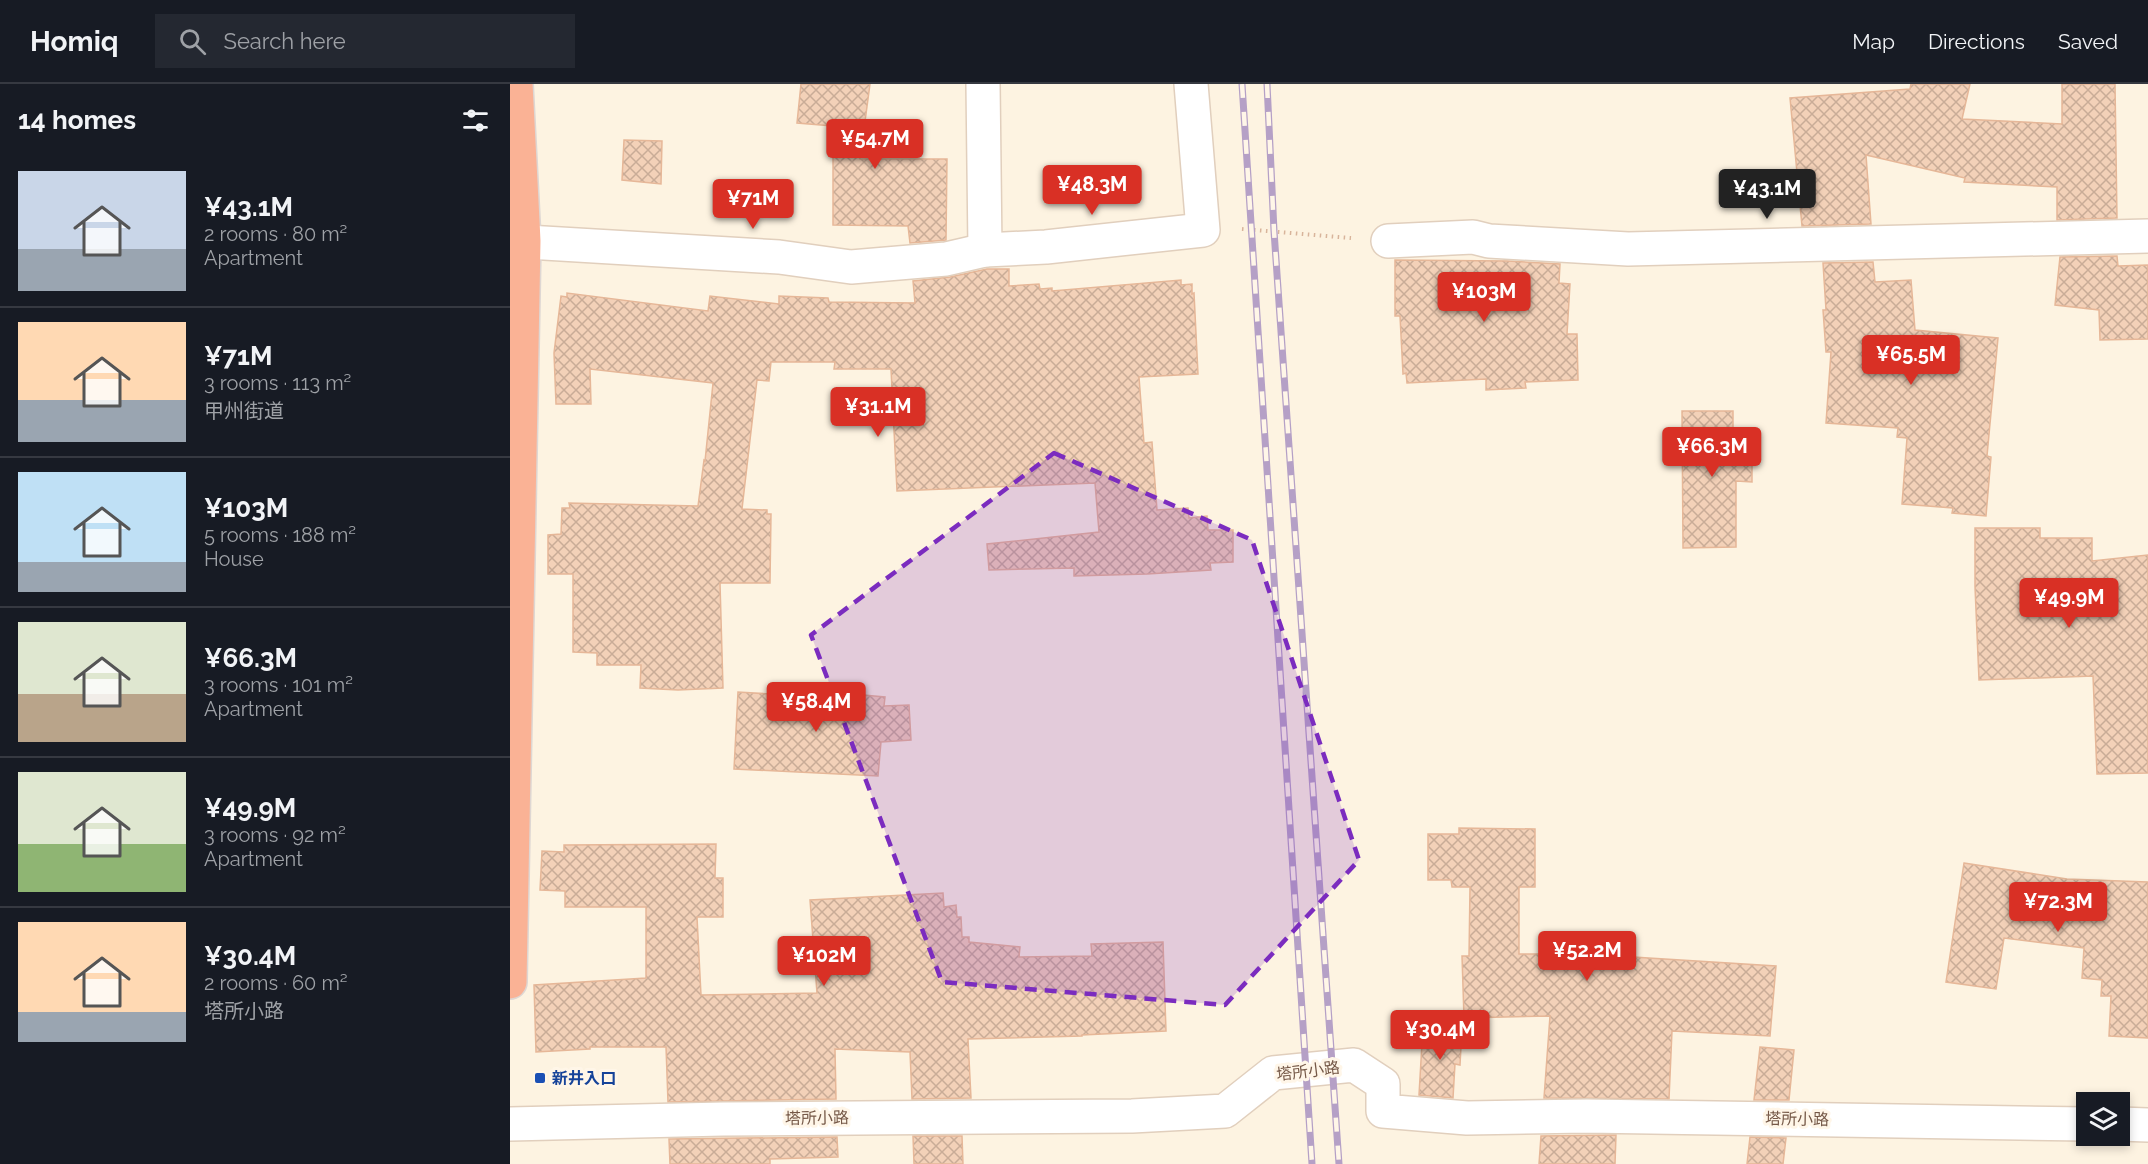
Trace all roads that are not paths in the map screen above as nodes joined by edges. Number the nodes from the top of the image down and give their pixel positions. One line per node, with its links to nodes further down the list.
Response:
1 (516, 84): 5 (highway)
2 (984, 84): 7 (street)
3 (1191, 84): 7 (street)
4 (2148, 236): 6 (street)
5 (517, 241): 7 (street); 8 (highway)
6 (1388, 241)
7 (985, 250)
8 (511, 912): 9 (highway)
9 (510, 982)
10 (510, 1124): 11 (street, 塔所小路)
11 (2076, 1124)
12 (2130, 1124): 13 (street)
13 (2148, 1125)

